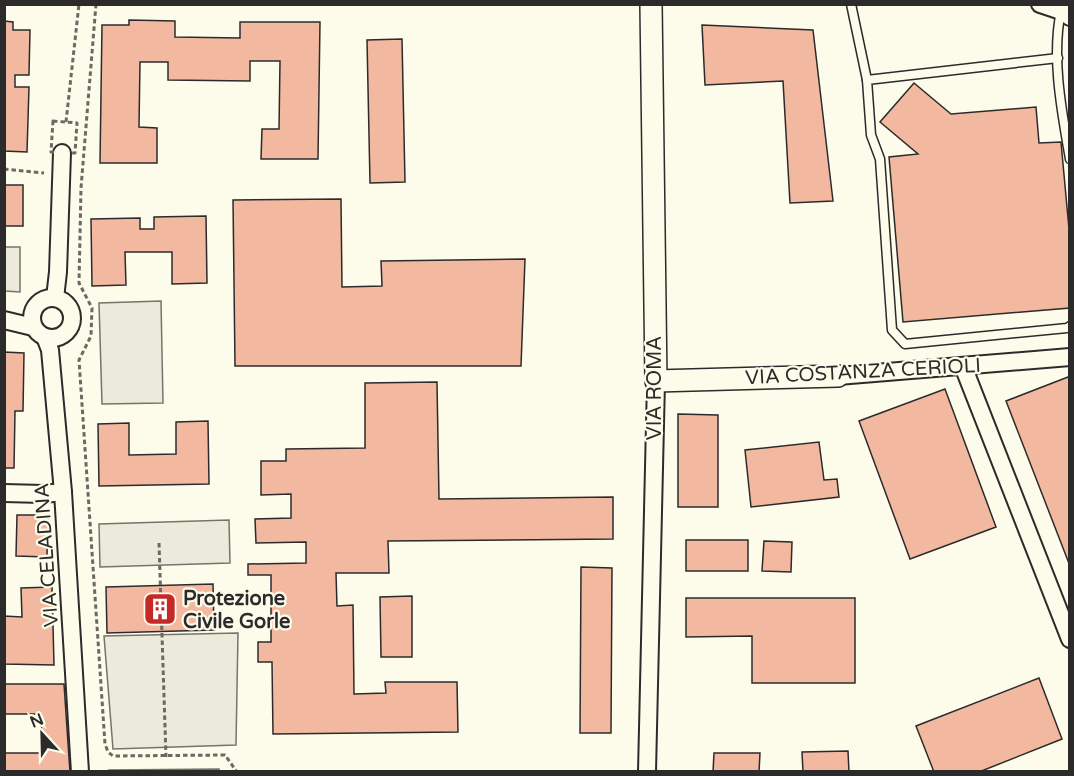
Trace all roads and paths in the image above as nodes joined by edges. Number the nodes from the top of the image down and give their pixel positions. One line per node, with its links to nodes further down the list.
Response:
1 (79, 4): 9 (path)
2 (96, 4): 26 (path)
3 (651, 4): 21 (street, VIA ROMA)
4 (851, 4): 8 (lane)
5 (1040, 4): 6 (street)
6 (1065, 14): 7 (lane)
7 (1058, 58): 8 (lane); 11 (lane)
8 (867, 80): 16 (lane)
9 (66, 122)
10 (54, 156): 14 (street)
11 (1070, 159)
12 (4, 169): 13 (path)
13 (49, 173)
14 (55, 298): 17 (street); 17 (street)
15 (4, 320): 17 (street)
16 (1070, 326)
17 (39, 332): 22 (street, VIA CELADINA)
18 (1070, 357): 19 (street, VIA COSTANZA CERIOLI)
19 (963, 366): 20 (street, VIA COSTANZA CERIOLI); 25 (street)
20 (838, 376): 21 (street, VIA COSTANZA CERIOLI)
21 (656, 381): 29 (street, VIA ROMA)
22 (63, 492): 23 (street); 27 (street, VIA CELADINA)
23 (4, 493)
24 (159, 543): 26 (path)
25 (1070, 639)
26 (166, 757): 28 (path)
27 (80, 771)
28 (237, 771)
29 (647, 771)

